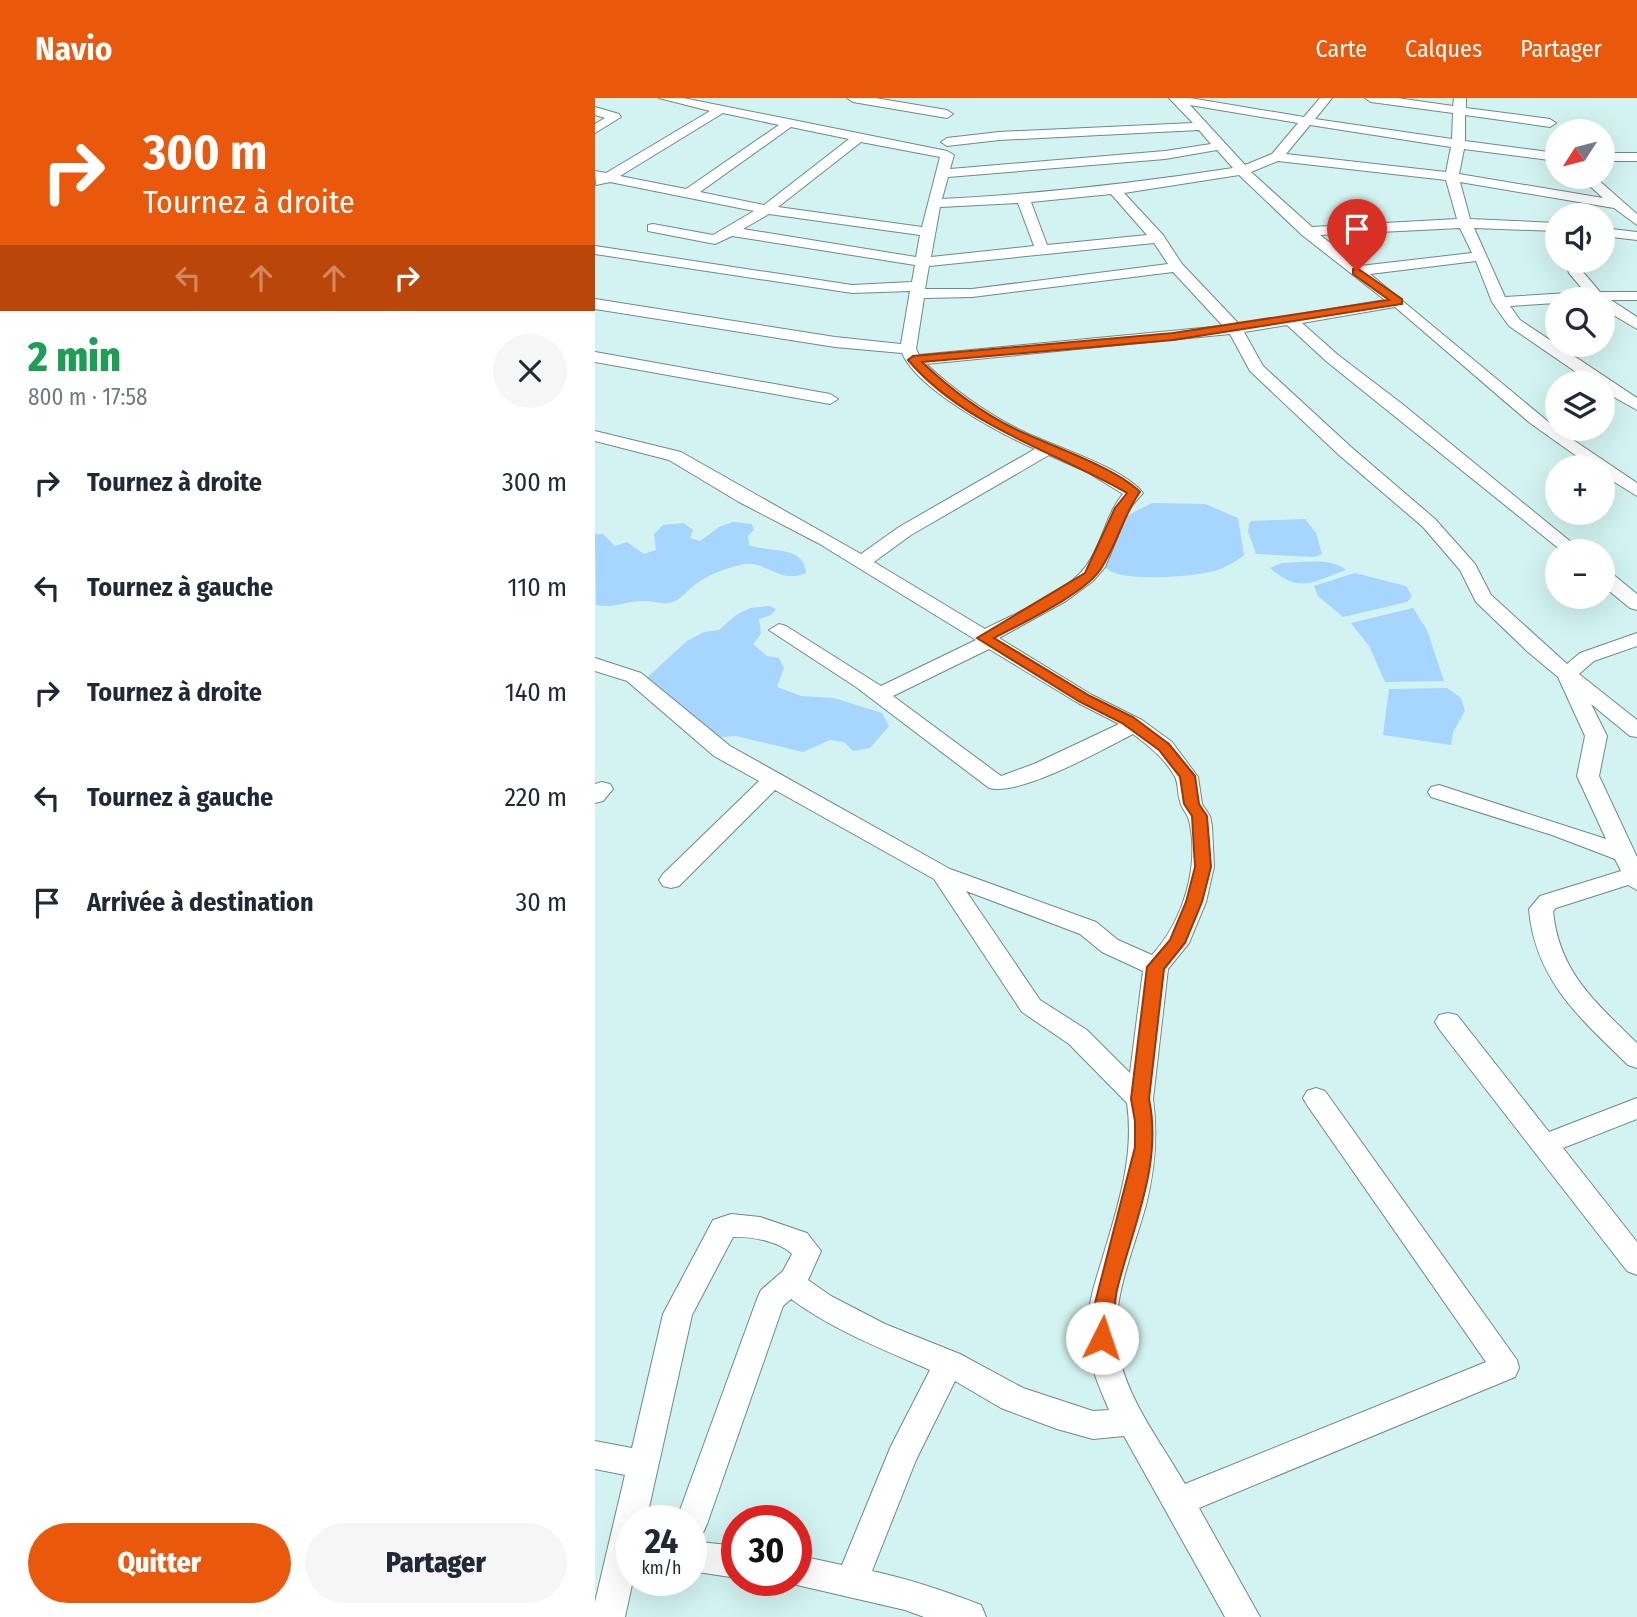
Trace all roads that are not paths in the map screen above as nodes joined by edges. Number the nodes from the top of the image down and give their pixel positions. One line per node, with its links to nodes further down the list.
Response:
1 (602, 98): 9 (street)
2 (665, 98): 11 (street)
3 (853, 98): 13 (street)
4 (945, 98): 13 (street)
5 (1164, 98): 8 (street)
6 (1326, 98): 15 (street)
7 (1371, 98): 10 (street)
8 (1178, 99): 15 (street); 17 (street)
9 (595, 100)
10 (1459, 104): 14 (street); 20 (street)
11 (720, 110): 16 (street); 30 (street)
12 (595, 111): 18 (street)
13 (947, 114): 22 (street)
14 (1545, 121)
15 (1305, 122): 20 (street); 26 (street)
16 (788, 124): 19 (street); 33 (street)
17 (1202, 126): 21 (street); 22 (street)
18 (595, 129)
19 (858, 138): 22 (street); 37 (street)
20 (1458, 144): 23 (street); 29 (street)
21 (1220, 146): 27 (street); 28 (street)
22 (947, 149): 28 (street)
23 (1545, 155)
24 (1615, 157): 25 (street)
25 (1637, 157)
26 (1277, 158): 27 (street); 29 (street)
27 (1244, 170): 32 (street); 44 (street)
28 (944, 173): 35 (street)
29 (1453, 177): 36 (street); 38 (street)
30 (599, 179): 33 (street)
31 (1602, 189): 36 (street)
32 (1114, 190): 34 (street); 47 (street)
33 (688, 194): 37 (street)
34 (1023, 199): 35 (street); 49 (street)
35 (936, 203): 43 (street)
36 (1621, 205): 39 (street)
37 (767, 209): 42 (street); 43 (street)
38 (1464, 221): 40 (street); 44 (street); 50 (street)
39 (1637, 221)
40 (1545, 226)
41 (653, 228): 42 (street)
42 (730, 231): 51 (street)
43 (929, 232): 51 (street)
44 (1307, 232): 53 (street)
45 (1615, 233): 46 (street)
46 (1637, 236)
47 (1158, 239): 49 (street); 52 (street)
48 (595, 250): 56 (street)
49 (1042, 250): 51 (street)
50 (1481, 256): 53 (street); 61 (street)
51 (922, 262): 56 (street)
52 (1177, 267): 56 (street); 66 (street)
53 (1357, 271): 60 (street)
54 (1576, 273): 55 (street)
55 (1588, 287)
56 (918, 290): 67 (street)
57 (1637, 296): 58 (street)
58 (1615, 298)
59 (1545, 301): 61 (street)
60 (1398, 302): 64 (street); 75 (street)
61 (1500, 302): 69 (street)
62 (595, 304): 67 (street)
63 (1615, 310): 65 (street)
64 (1290, 320): 66 (street); 76 (street)
65 (1637, 324)
66 (1235, 329): 67 (street); 84 (street)
67 (911, 354): 74 (street)
68 (595, 358): 71 (street)
69 (1583, 371)
70 (1615, 392): 72 (street)
71 (830, 399)
72 (1637, 405)
73 (595, 436): 77 (street)
74 (1049, 448): 77 (street); 81 (street)
75 (1637, 491)
76 (1558, 539)
77 (862, 562): 81 (street)
78 (1615, 586): 79 (street)
79 (1637, 604)
80 (779, 630): 85 (street)
81 (987, 639): 85 (street); 86 (street)
82 (1637, 639): 84 (street)
83 (595, 664): 88 (street)
84 (1567, 674): 87 (street); 90 (street)
85 (879, 695): 86 (street)
86 (1135, 725): 93 (street)
87 (1637, 732)
88 (773, 779): 91 (street); 92 (street)
89 (1439, 792): 90 (street)
90 (1631, 871): 95 (street)
91 (942, 874): 93 (street); 97 (street)
92 (671, 880)
93 (1156, 967): 97 (street)
94 (1448, 1022): 99 (street)
95 (1637, 1058)
96 (1316, 1098): 106 (street)
97 (1140, 1099): 103 (street)
98 (1637, 1108): 99 (street)
99 (1543, 1145): 100 (street)
100 (1637, 1263)
101 (792, 1280): 102 (street); 105 (street); 108 (street)
102 (949, 1363): 103 (street); 110 (street)
103 (1132, 1421): 106 (street)
104 (595, 1455): 105 (street)
105 (644, 1465): 107 (street)
106 (1178, 1502): 114 (street)
107 (637, 1505)
108 (698, 1505)
109 (812, 1574): 110 (street)
110 (851, 1582): 113 (street)
111 (616, 1591): 112 (street)
112 (608, 1617)
113 (969, 1617)
114 (1243, 1617)

